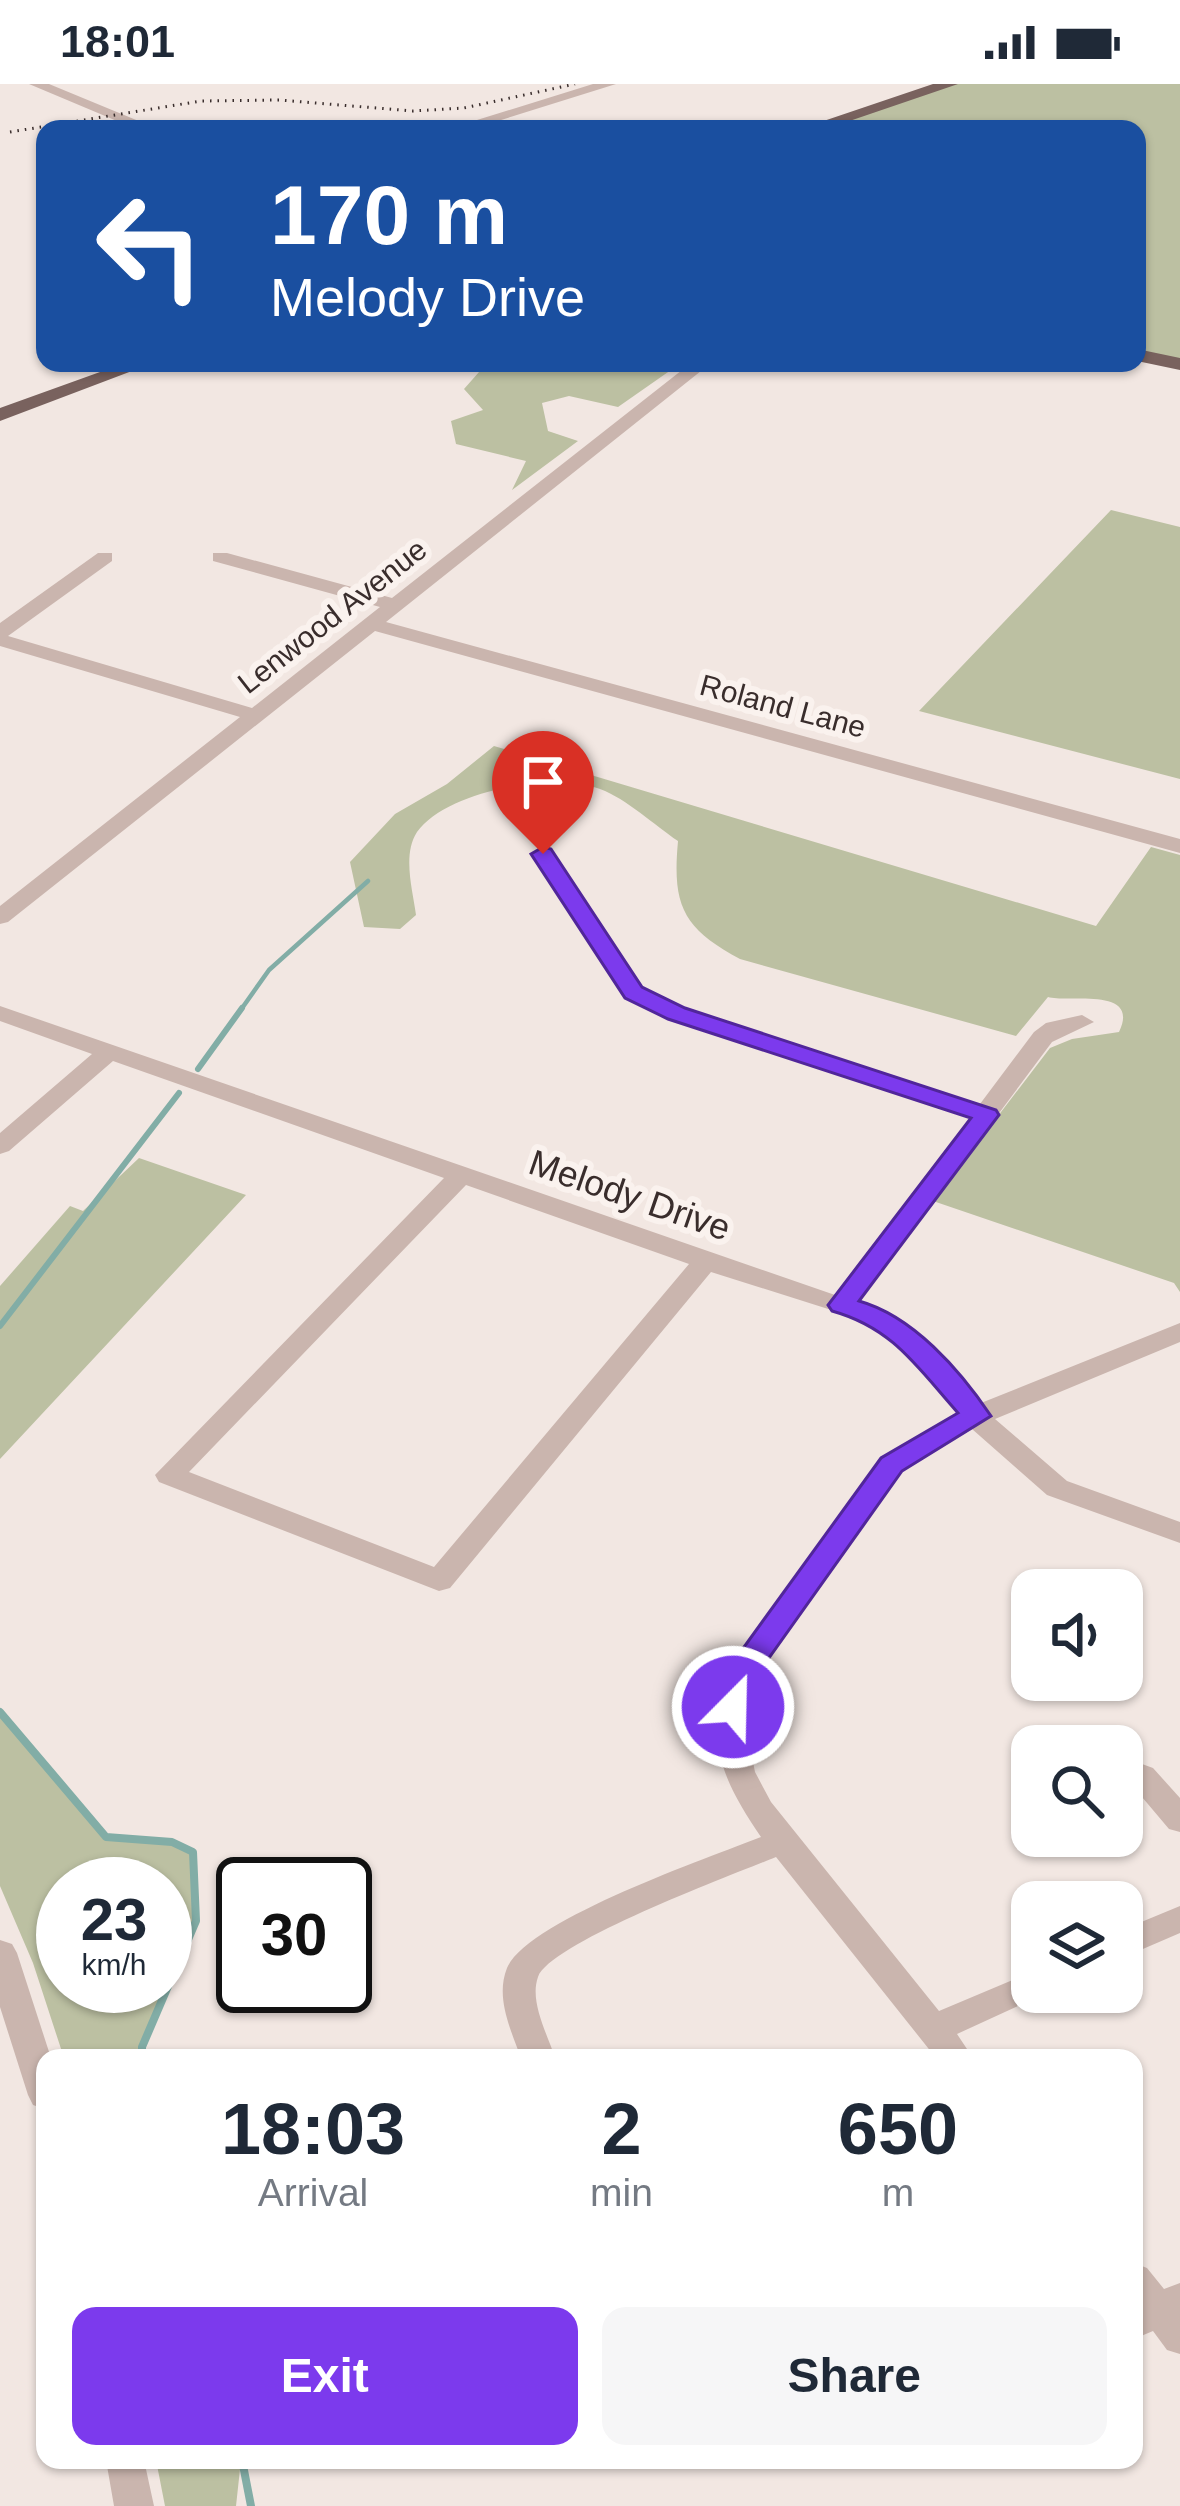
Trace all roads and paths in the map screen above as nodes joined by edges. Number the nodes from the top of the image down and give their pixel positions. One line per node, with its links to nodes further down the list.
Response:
1 (36, 84): 4 (street)
2 (609, 84): 5 (street)
3 (950, 84): 6 (main road)
4 (127, 120)
5 (487, 120)
6 (837, 120)
7 (1146, 357): 8 (main road)
8 (1180, 364)
9 (117, 372): 11 (main road)
10 (691, 372): 14 (street, Lenwood Avenue)
11 (0, 415)
12 (105, 556): 16 (street)
13 (220, 557): 14 (street)
14 (395, 605): 15 (street, Lenwood Avenue)
15 (371, 624): 17 (street, Lenwood Avenue); 18 (street, Roland Lane)
16 (0, 636): 17 (street)
17 (255, 715): 20 (street, Lenwood Avenue)
18 (1180, 845)
19 (543, 854): 24 (street)
20 (0, 917)
21 (0, 1013): 23 (street, Melody Drive)
22 (1082, 1022): 24 (street)
23 (110, 1051): 25 (street); 26 (street, Melody Drive)
24 (987, 1115): 28 (street)
25 (0, 1146)
26 (462, 1174): 27 (street, Melody Drive); 27 (street)
27 (706, 1260): 28 (street, Melody Drive)
28 (842, 1305): 30 (street, Melody Drive)
29 (1180, 1332): 30 (street)
30 (976, 1416): 31 (street, Melody Drive); 34 (street)
31 (1180, 1533)
32 (1143, 1777): 33 (street)
33 (1180, 1820)
34 (783, 1841): 39 (street); 40 (street)
35 (1180, 1919): 36 (street)
36 (1143, 1936)
37 (0, 1953): 42 (street)
38 (1011, 1994): 39 (street)
39 (933, 2029): 41 (street)
40 (535, 2049)
41 (949, 2049)
42 (36, 2067)
43 (1143, 2291): 44 (street)
44 (1163, 2318)
45 (127, 2469): 46 (street)
46 (134, 2506)

